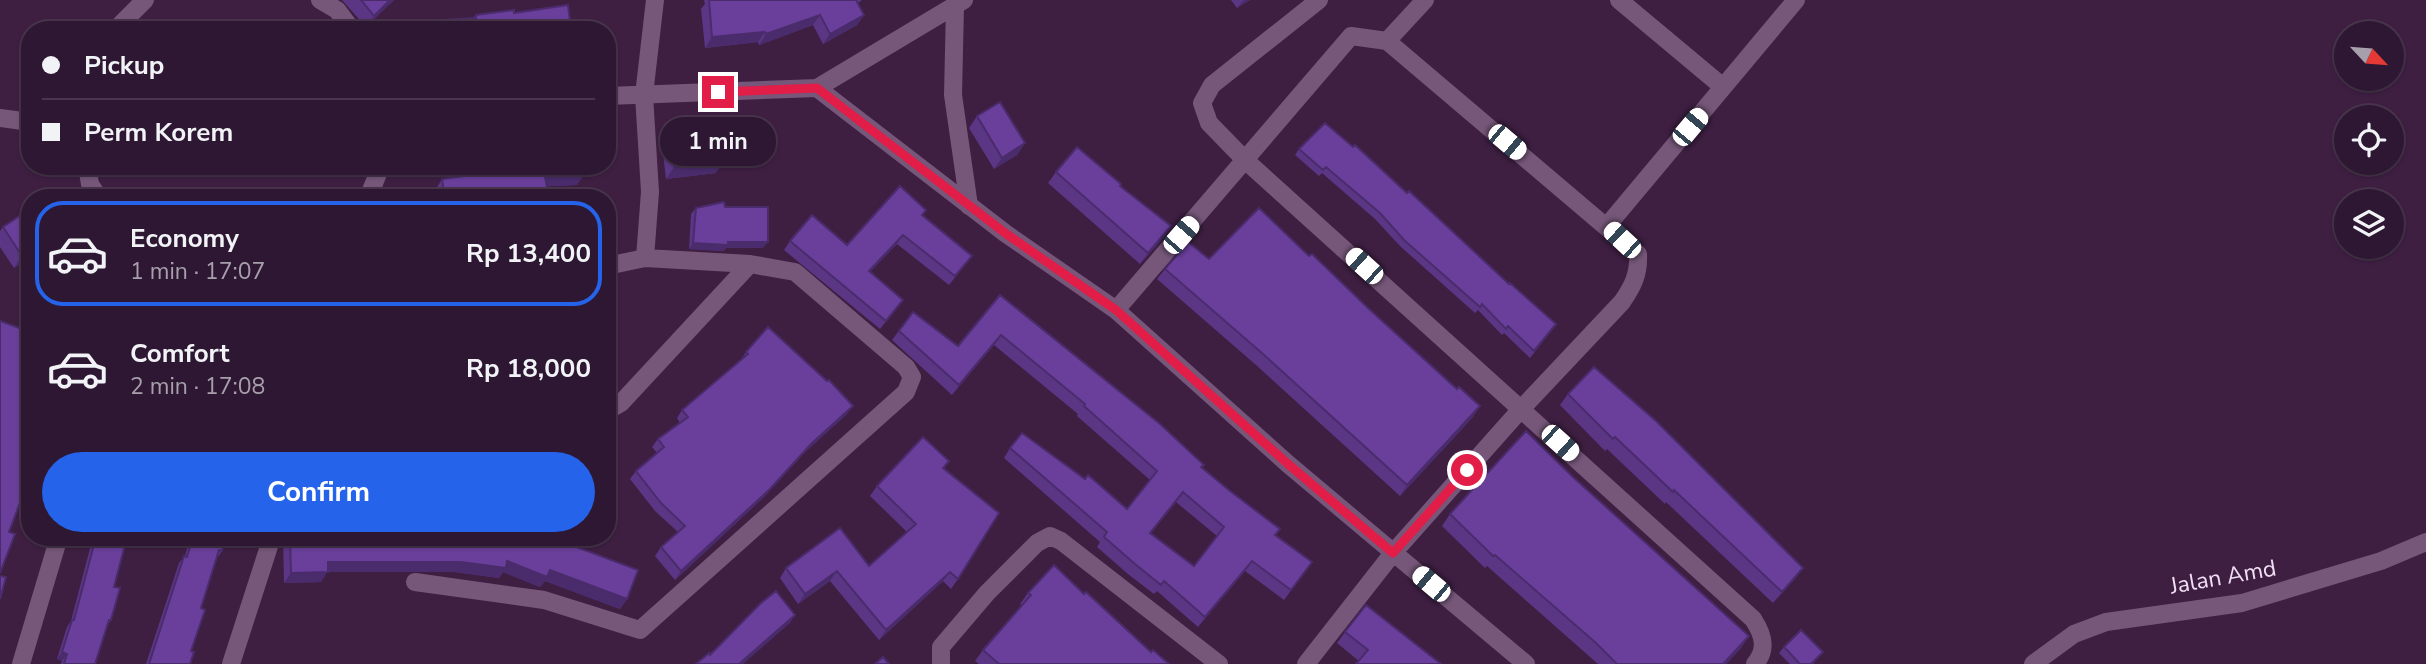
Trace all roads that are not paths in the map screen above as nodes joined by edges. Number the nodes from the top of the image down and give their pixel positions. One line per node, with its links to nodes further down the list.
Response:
1 (145, 0): 9 (street)
2 (320, 0): 10 (street)
3 (655, 0): 14 (street)
4 (1319, 0): 18 (street)
5 (1425, 0): 11 (street)
6 (1619, 0): 13 (street)
7 (1796, 0): 13 (street)
8 (960, 3): 12 (street); 19 (street)
9 (124, 21)
10 (345, 21)
11 (1387, 41): 18 (street); 20 (street)
12 (817, 88): 14 (street); 19 (street)
13 (1723, 88): 20 (street)
14 (644, 95): 15 (street); 21 (street)
15 (616, 96)
16 (0, 118): 17 (street)
17 (21, 121)
18 (1245, 160): 24 (street); 26 (street)
19 (970, 206): 24 (street)
20 (1607, 226): 26 (street)
21 (645, 258): 22 (street); 23 (street)
22 (616, 264)
23 (750, 264): 25 (street); 31 (street)
24 (1116, 310): 30 (street)
25 (616, 406)
26 (1522, 408): 30 (street); 38 (street)
27 (2426, 542): 39 (street, Jalan Amd)
28 (56, 546): 32 (street)
29 (269, 546): 33 (street)
30 (1393, 553): 36 (street); 37 (street)
31 (415, 582)
32 (21, 664)
33 (231, 664)
34 (940, 664): 35 (street)
35 (1219, 664)
36 (1306, 664)
37 (1526, 664)
38 (1755, 664)
39 (2033, 664)

